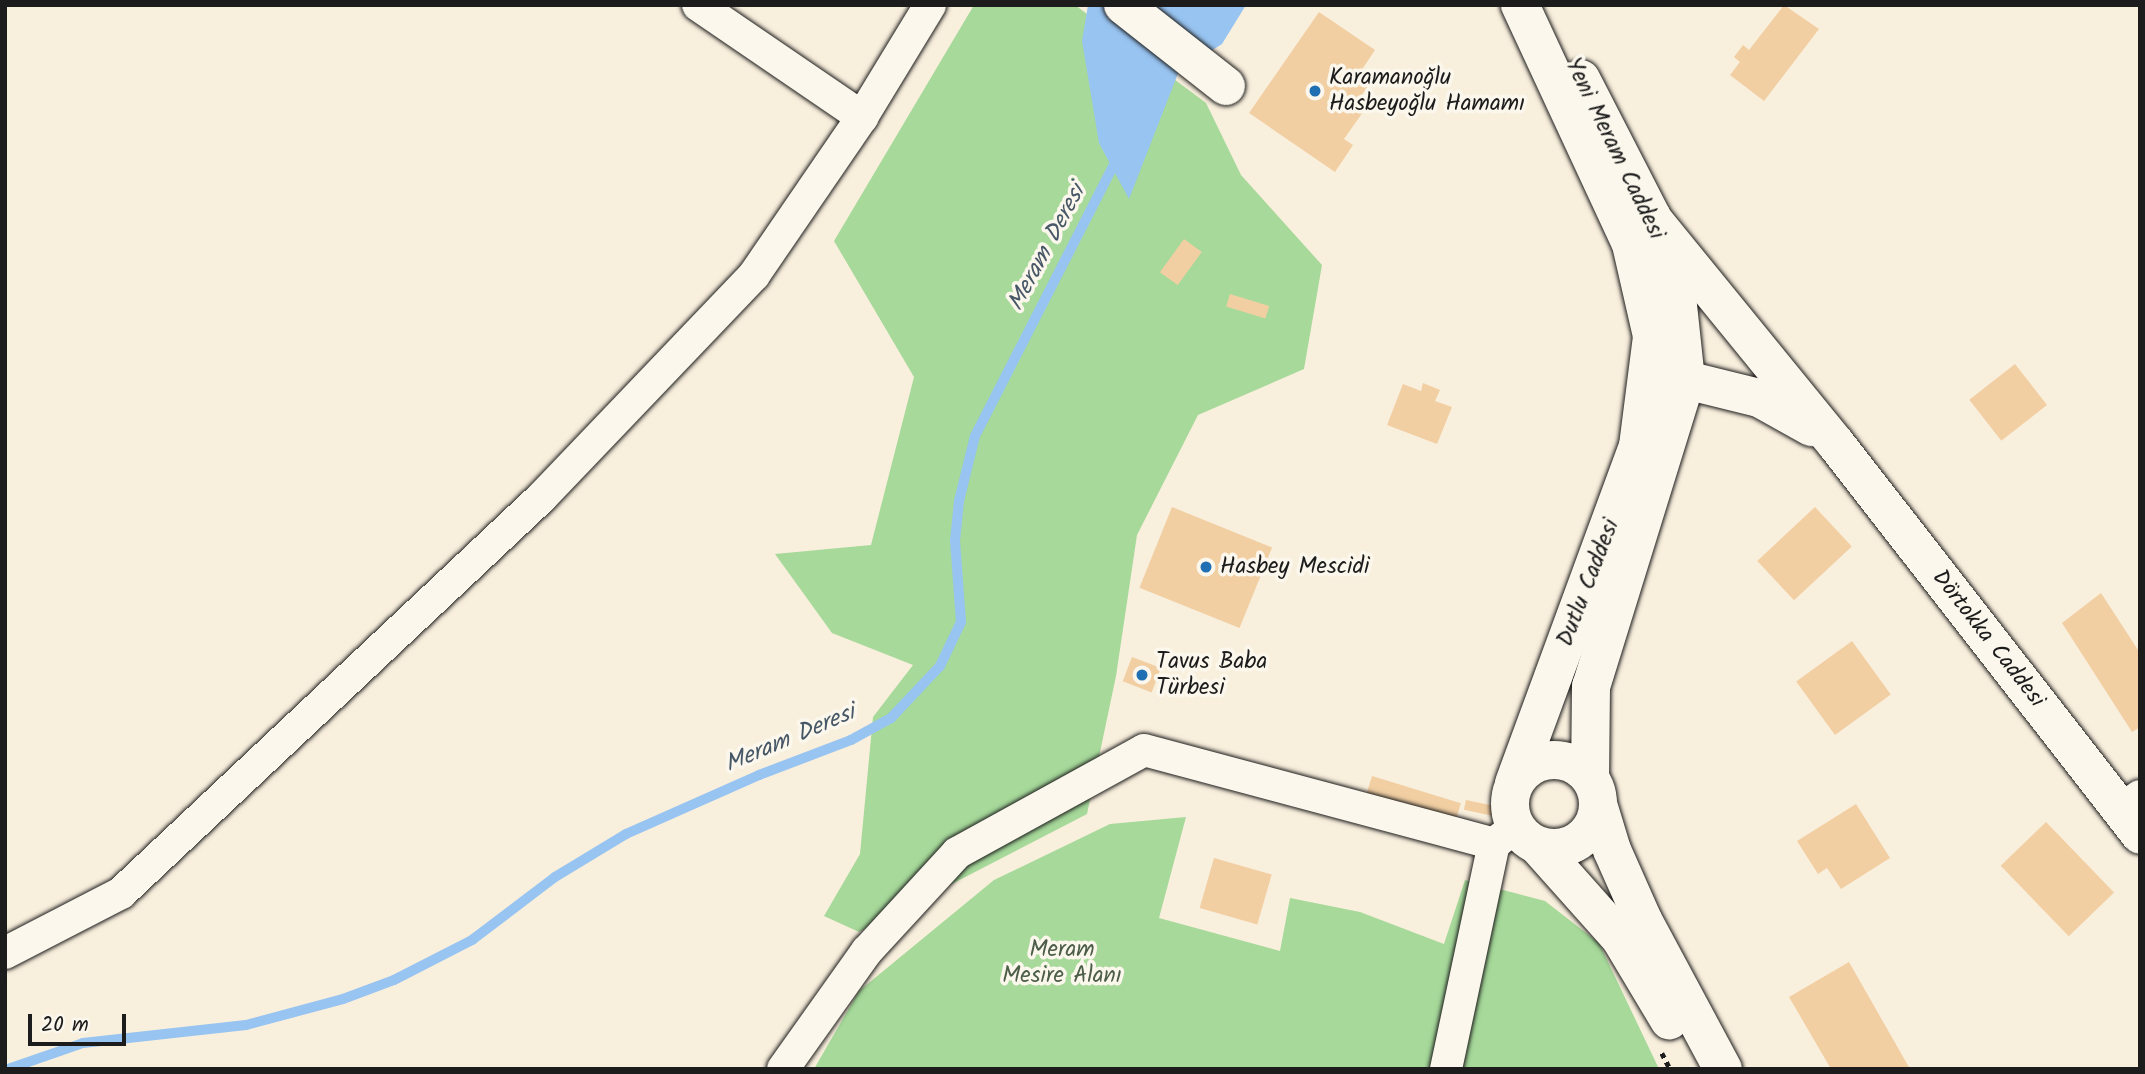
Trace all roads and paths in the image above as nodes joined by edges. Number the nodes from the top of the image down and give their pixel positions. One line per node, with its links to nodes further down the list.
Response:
1 (698, 5): 7 (street)
2 (930, 5): 7 (street)
3 (1123, 5): 6 (main road)
4 (1520, 5): 9 (main road, Yeni Meram Caddesi)
5 (1543, 5): 8 (main road, Yeni Meram Caddesi)
6 (1226, 86)
7 (862, 117): 16 (street)
8 (1652, 218): 10 (main road, Yeni Meram Caddesi); 11 (main road, Dörtokka Caddesi)
9 (1646, 379): 10 (main road, Dörtokka Caddesi); 12 (main road, Dutlu Caddesi)
10 (1686, 380): 11 (main road, Dörtokka Caddesi); 13 (main road, Dutlu Caddesi)
11 (1836, 444): 14 (main road, Dörtokka Caddesi)
12 (1514, 783): 13 (main road); 15 (main road)
13 (1594, 791): 15 (main road); 20 (main road, Dutlu Caddesi)
14 (2134, 814)
15 (1516, 839): 17 (street); 18 (street); 19 (main road)
16 (5, 953)
17 (783, 1069)
18 (1446, 1069)
19 (1698, 1069)
20 (1723, 1069)

